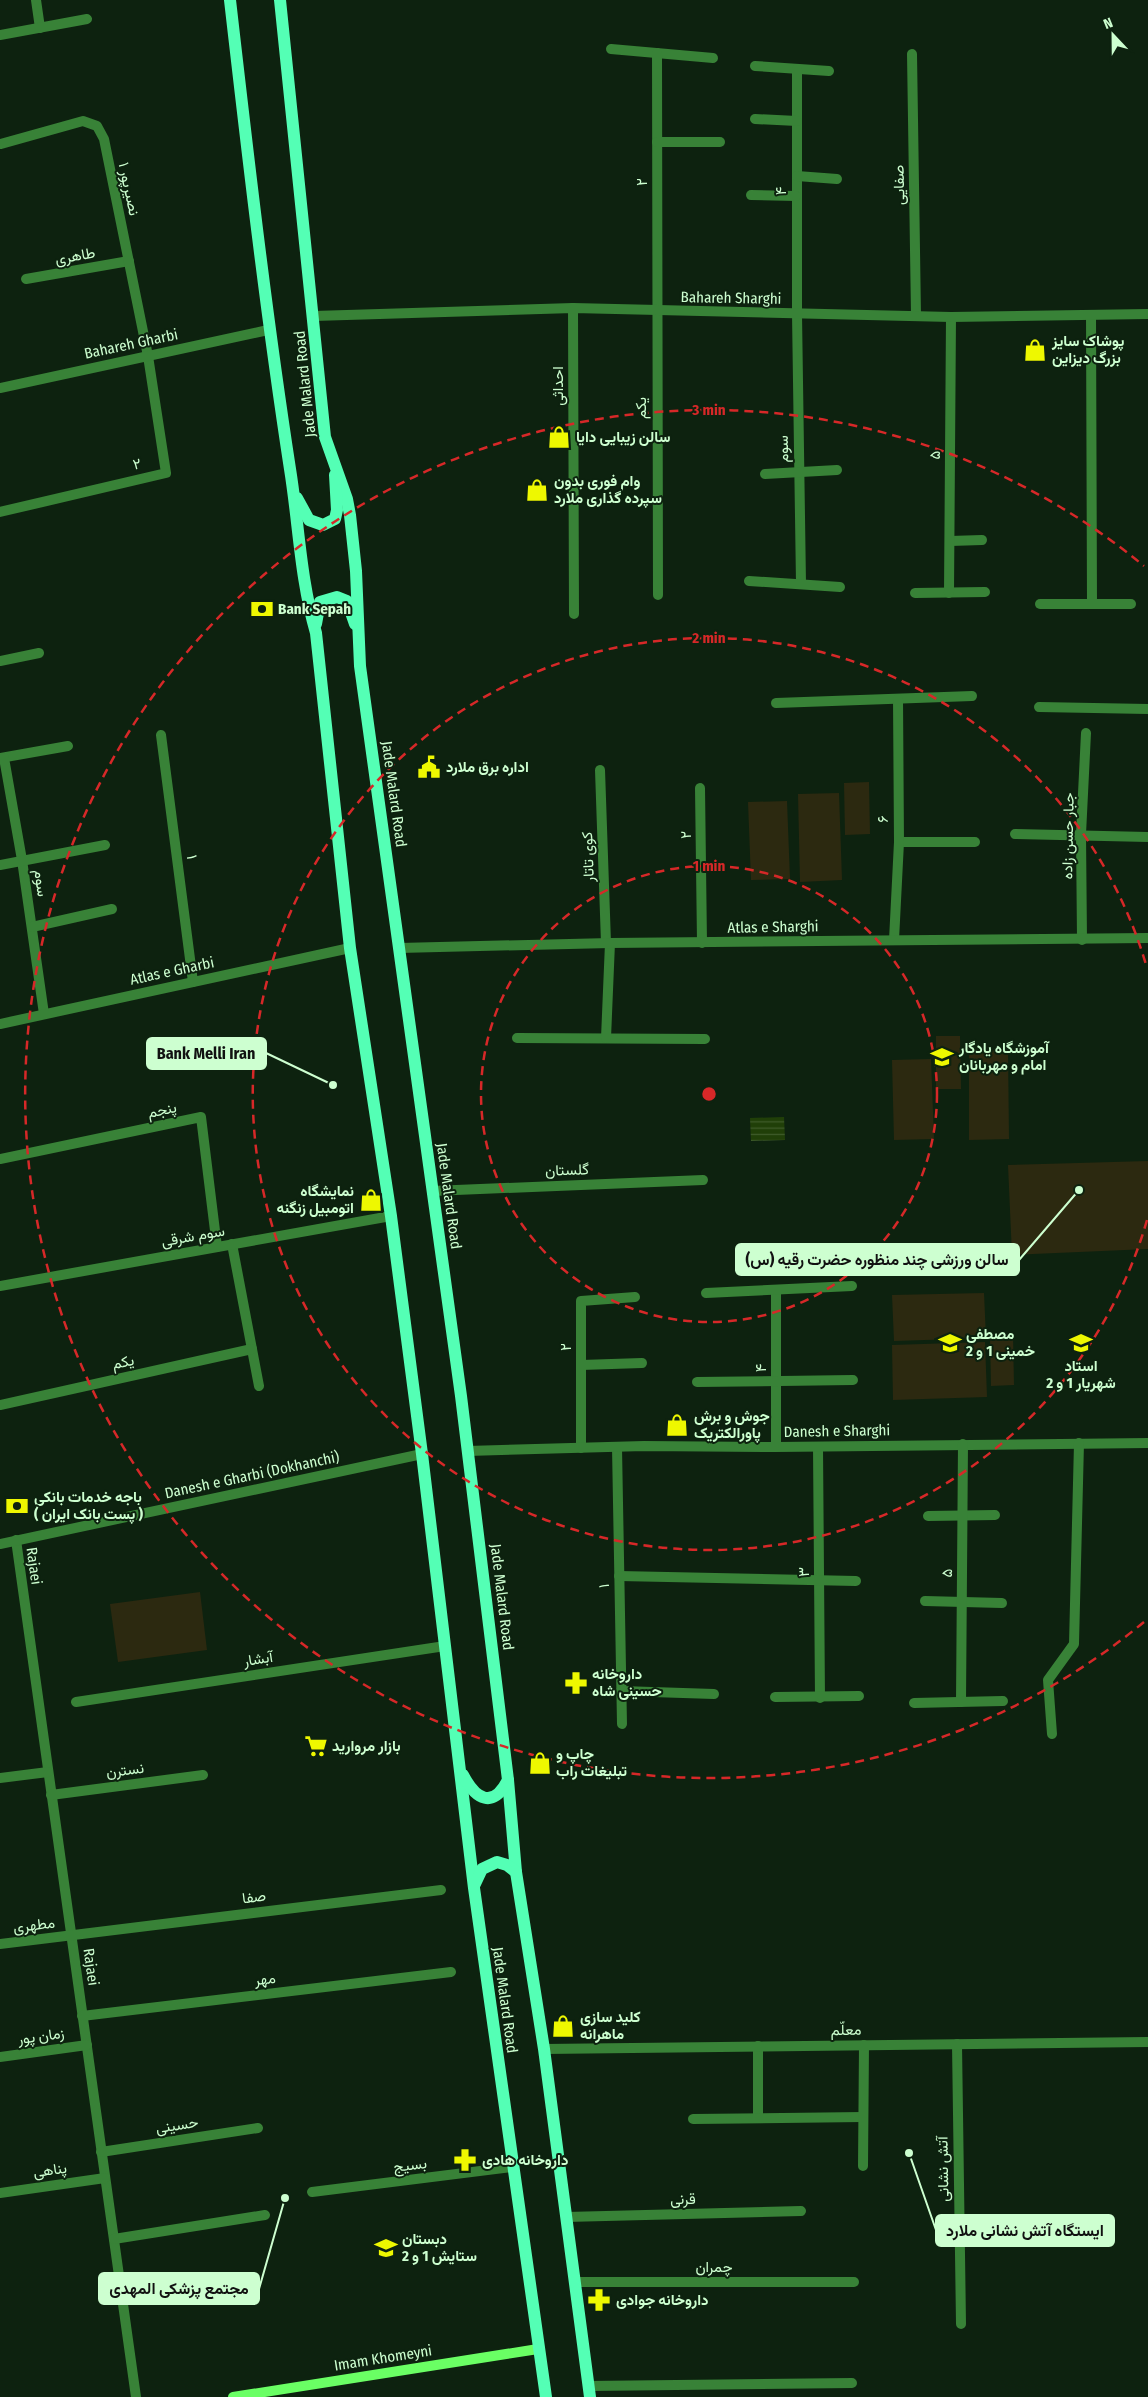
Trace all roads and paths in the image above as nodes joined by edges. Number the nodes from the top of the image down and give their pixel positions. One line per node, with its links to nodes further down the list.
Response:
1 (36, 0): 5 (street)
2 (230, 0): 33 (main road, Jade Malard Road)
3 (280, 0): 30 (main road, Jade Malard Road)
4 (87, 19): 5 (street)
5 (40, 28): 6 (street)
6 (0, 36)
7 (611, 49): 8 (street)
8 (657, 53): 10 (street); 16 (street, ۲)
9 (912, 54): 31 (street, صفایی)
10 (713, 58)
11 (755, 66): 12 (street)
12 (797, 68): 13 (street); 15 (street, ۴)
13 (830, 71)
14 (755, 119): 15 (street)
15 (797, 121): 19 (street, ۴)
16 (657, 142): 17 (street); 26 (street, ۲)
17 (720, 142)
18 (1, 144): 23 (street, نصیرپور ۱)
19 (796, 176): 20 (street); 22 (street, ۴)
20 (837, 179)
21 (751, 196): 22 (street)
22 (796, 196): 27 (street, ۴)
23 (129, 262): 24 (street, طاهری); 34 (street, نصیرپور ۱)
24 (26, 279)
25 (572, 308): 26 (street, Bahareh Sharghi); 30 (street, Bahareh Sharghi); 54 (street, احداثی)
26 (656, 312): 27 (street, Bahareh Sharghi); 50 (street, یکم)
27 (796, 314): 31 (street, Bahareh Sharghi); 38 (street, سوم)
28 (1148, 314): 29 (street, Bahareh Sharghi)
29 (1091, 315): 32 (street, Bahareh Sharghi); 52 (street)
30 (314, 316): 36 (main road, Jade Malard Road)
31 (916, 316): 32 (street, Bahareh Sharghi)
32 (951, 317): 43 (street, ۵)
33 (268, 330): 34 (street, Bahareh Gharbi); 40 (main road, Jade Malard Road)
34 (148, 356): 35 (street, Bahareh Gharbi); 41 (street, ۲)
35 (0, 388)
36 (335, 467): 40 (main road); 55 (main road, Jade Malard Road)
37 (838, 470): 38 (street)
38 (799, 472): 39 (street); 45 (street, سوم)
39 (765, 474)
40 (294, 491): 56 (main road, Jade Malard Road)
41 (0, 512)
42 (982, 540): 43 (street)
43 (950, 541): 48 (street, ۵)
44 (749, 581): 45 (street)
45 (801, 584): 46 (street)
46 (840, 587)
47 (985, 592): 48 (street)
48 (950, 593): 49 (street)
49 (915, 594)
50 (658, 595)
51 (1040, 604): 52 (street)
52 (1092, 604): 53 (street)
53 (1131, 604)
54 (574, 614)
55 (359, 633): 56 (main road); 86 (main road, Jade Malard Road)
56 (316, 634): 85 (main road, Jade Malard Road)
57 (39, 652): 58 (street)
58 (0, 661)
59 (972, 696): 60 (street)
60 (898, 698): 61 (street); 73 (street, ۶)
61 (776, 703)
62 (1039, 707): 63 (street)
63 (1148, 709)
64 (1086, 733): 71 (street, جبار حسن زاده)
65 (161, 735): 87 (street, ۱)
66 (68, 746): 67 (street)
67 (2, 758): 76 (street, سوم)
68 (600, 770): 84 (street, کوی تاتار)
69 (700, 788): 83 (street, ۲)
70 (1014, 834): 71 (street)
71 (1082, 834): 72 (street); 82 (street, جبار حسن زاده)
72 (1148, 837)
73 (898, 842): 74 (street); 81 (street, ۶)
74 (975, 842)
75 (105, 845): 76 (street)
76 (22, 860): 77 (street); 79 (street, سوم)
77 (0, 865)
78 (112, 909): 79 (street)
79 (32, 927): 88 (street, سوم)
80 (1148, 938): 82 (street, Atlas e Sharghi)
81 (894, 940): 82 (street, Atlas e Sharghi); 83 (street, Atlas e Sharghi)
82 (1082, 940)
83 (702, 942): 84 (street, Atlas e Sharghi)
84 (608, 943): 86 (street, Atlas e Sharghi); 91 (street, کوی تاتار)
85 (350, 948): 87 (street, Atlas e Gharbi); 96 (main road, Jade Malard Road)
86 (399, 948): 95 (main road, Jade Malard Road)
87 (193, 982): 88 (street, Atlas e Gharbi)
88 (44, 1014): 89 (street, Atlas e Gharbi)
89 (0, 1024)
90 (517, 1038): 91 (street)
91 (606, 1038): 92 (street)
92 (705, 1039)
93 (0, 1159): 98 (street, پنجم)
94 (702, 1180): 95 (street, گلستان)
95 (432, 1191): 119 (main road, Jade Malard Road)
96 (390, 1216): 97 (street, سوم شرقی); 120 (main road, Jade Malard Road)
97 (232, 1244): 98 (street, سوم شرقی); 104 (street)
98 (217, 1247): 99 (street, سوم شرقی)
99 (0, 1286)
100 (852, 1286): 101 (street)
101 (776, 1290): 102 (street); 107 (street, ۴)
102 (706, 1293)
103 (635, 1297): 106 (street, ۲)
104 (252, 1349): 110 (street); 111 (street, یکم)
105 (642, 1363): 106 (street)
106 (581, 1365): 118 (street, ۲)
107 (776, 1380): 108 (street); 109 (street); 116 (street, ۴)
108 (853, 1380)
109 (697, 1382)
110 (259, 1386)
111 (0, 1404)
112 (1079, 1443): 113 (street, Danesh e Sharghi); 114 (street, Danesh e Sharghi); 143 (street)
113 (1148, 1443)
114 (963, 1444): 117 (street, Danesh e Sharghi); 121 (street, ۵)
115 (617, 1447): 116 (street, Danesh e Sharghi); 118 (street, Danesh e Sharghi); 126 (street, ۱)
116 (776, 1447): 117 (street, Danesh e Sharghi)
117 (818, 1447): 128 (street, ۳)
118 (581, 1448): 119 (street, Danesh e Sharghi)
119 (467, 1451): 148 (main road, Jade Malard Road)
120 (422, 1454): 124 (street, Danesh e Gharbi (Dokhanchi)); 132 (main road, Jade Malard Road)
121 (963, 1515): 122 (street); 123 (street); 130 (street, ۵)
122 (928, 1516)
123 (995, 1516)
124 (16, 1540): 125 (street, Danesh e Gharbi (Dokhanchi)); 145 (street, Rajaei)
125 (0, 1544)
126 (619, 1576): 128 (street); 133 (street, ۱)
127 (856, 1580): 128 (street)
128 (819, 1581): 137 (street, ۳)
129 (926, 1602): 130 (street)
130 (962, 1602): 131 (street); 141 (street, ۵)
131 (1002, 1603)
132 (445, 1646): 139 (street, آبشار); 144 (main road, Jade Malard Road)
133 (621, 1691): 134 (street); 142 (street, ۱)
134 (714, 1694)
135 (774, 1696): 137 (street)
136 (859, 1696): 137 (street)
137 (820, 1698)
138 (1003, 1701): 141 (street)
139 (76, 1702)
140 (914, 1702): 141 (street)
141 (961, 1702)
142 (622, 1724)
143 (1052, 1734)
144 (460, 1769): 148 (main road); 151 (main road, Jade Malard Road)
145 (48, 1772): 147 (street); 149 (street, Rajaei)
146 (203, 1775): 149 (street, نسترن)
147 (0, 1778)
148 (508, 1780): 150 (main road, Jade Malard Road)
149 (51, 1794): 153 (street, Rajaei)
150 (516, 1872): 151 (main road); 162 (main road, Jade Malard Road)
151 (474, 1888): 170 (main road, Jade Malard Road)
152 (441, 1890): 153 (street, صفا)
153 (71, 1935): 154 (street, مطهری); 156 (street, Rajaei)
154 (0, 1944)
155 (451, 1972): 156 (street, مهر)
156 (82, 2016): 159 (street, Rajaei)
157 (1148, 2042): 158 (street, معلّم)
158 (957, 2044): 160 (street, معلّم); 180 (street, آتش نشانی)
159 (87, 2045): 163 (street, زمان پور); 168 (street, Rajaei)
160 (864, 2045): 161 (street, معلّم); 164 (street)
161 (758, 2046): 162 (street, معلّم); 165 (street)
162 (544, 2048): 176 (main road, Jade Malard Road)
163 (0, 2057)
164 (863, 2117): 165 (street); 169 (street)
165 (758, 2118): 166 (street)
166 (693, 2120)
167 (258, 2128): 168 (street, حسینی)
168 (102, 2152): 171 (street, Rajaei)
169 (863, 2166)
170 (512, 2167): 172 (street, بسیج); 181 (main road, Jade Malard Road)
171 (105, 2178): 173 (street, پناهی); 177 (street, Rajaei)
172 (312, 2192)
173 (0, 2193)
174 (801, 2211): 176 (street, قرنی)
175 (265, 2215): 177 (street)
176 (566, 2217): 178 (main road, Jade Malard Road)
177 (114, 2239): 184 (street, Rajaei)
178 (574, 2282): 179 (street, چمران); 183 (main road, Jade Malard Road)
179 (854, 2282)
180 (961, 2324)
181 (538, 2349): 185 (main road, Imam Khomeyni); 186 (main road, Jade Malard Road)
182 (852, 2384): 183 (street)
183 (589, 2392)
184 (136, 2397)
185 (233, 2397)
186 (546, 2397)

